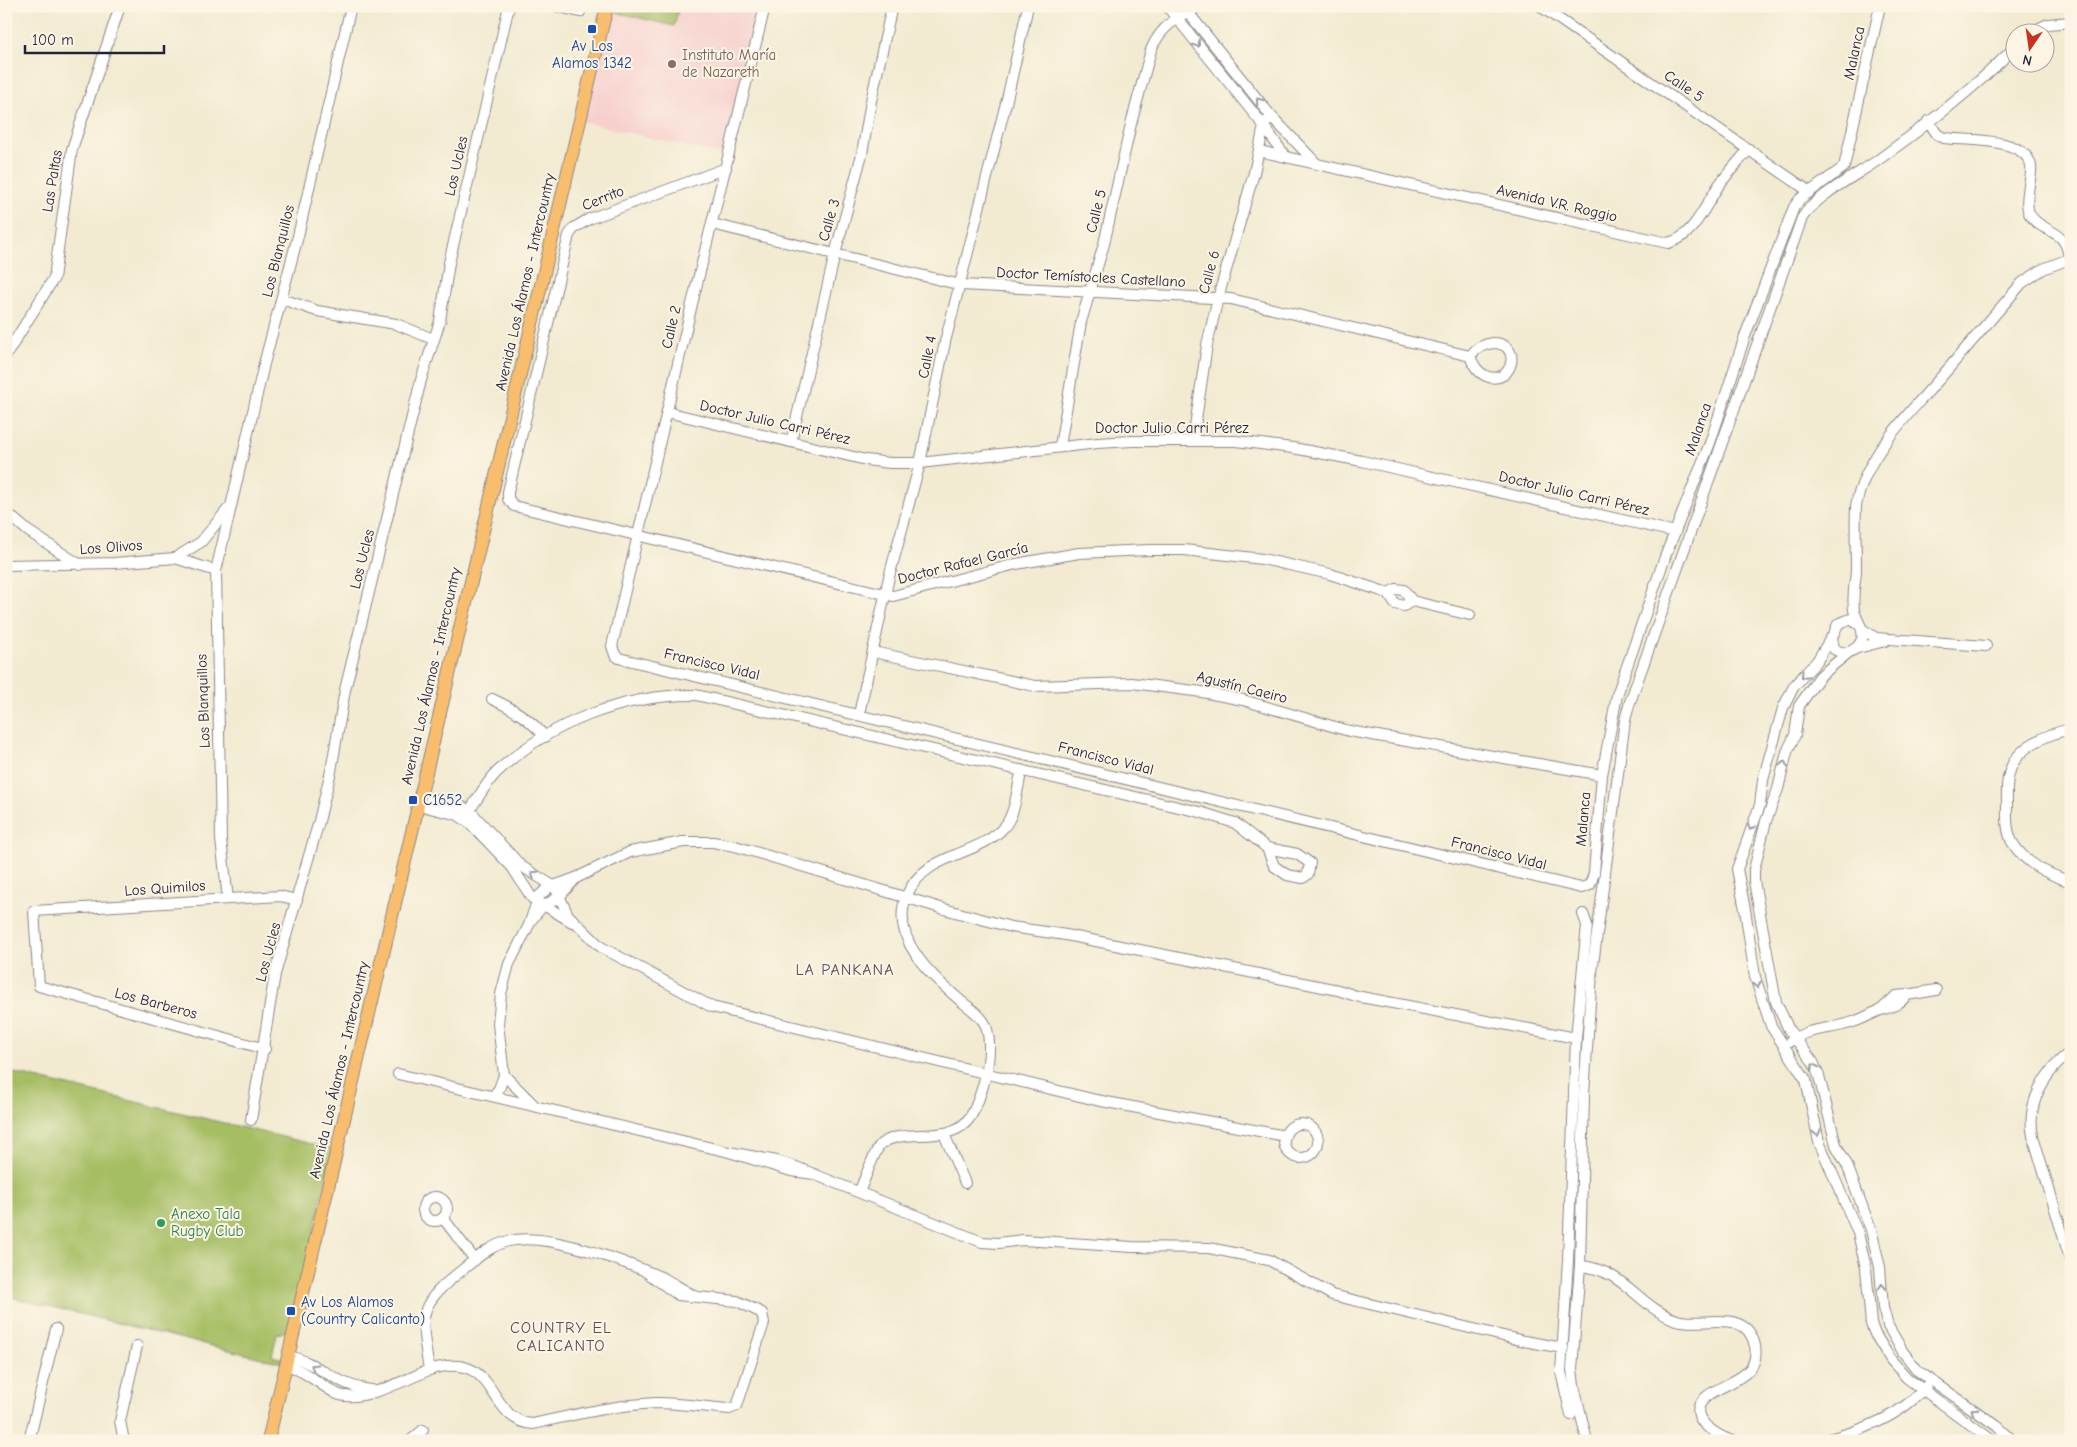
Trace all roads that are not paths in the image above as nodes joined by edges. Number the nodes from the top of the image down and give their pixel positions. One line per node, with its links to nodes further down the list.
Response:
1 (120, 6): 36 (street, Las Paltas)
2 (351, 6): 34 (street, Los Blanquillos)
3 (509, 6): 35 (street, Los Ucles)
4 (556, 6): 14 (street)
5 (607, 6): 71 (main road, Avenida Los Álamos - Intercountry)
6 (765, 6): 26 (street, Calle 2)
7 (892, 6): 29 (street, Calle 3)
8 (1028, 6): 31 (street, Calle 4)
9 (1166, 6): 15 (street)
10 (1200, 6): 13 (street, Calle 5)
11 (1540, 6): 22 (street, Calle 5)
12 (1880, 6): 27 (street, Malanca)
13 (1186, 9): 15 (street, Calle 5); 19 (street, one-way to 13)
14 (580, 12)
15 (1177, 18): 21 (street, one-way to 21); 32 (street, Calle 5)
16 (2071, 22): 17 (street)
17 (2054, 23)
18 (2004, 58): 20 (street)
19 (1271, 116): 21 (street, Calle 6); 25 (street)
20 (1928, 121): 30 (street); 109 (street)
21 (1264, 126): 23 (street, Calle 6); 24 (street)
22 (1749, 149): 25 (street, Avenida V.R. Roggio); 27 (street, Calle 5)
23 (1259, 151): 24 (street, Avenida V.R. Roggio); 33 (street, Calle 6)
24 (1285, 156): 25 (street, Avenida V.R. Roggio)
25 (1316, 163)
26 (726, 168): 28 (street, Calle 2); 44 (street, Cerrito)
27 (1810, 192): 46 (street, Malanca)
28 (712, 224): 29 (street, Doctor Temístocles Castellano); 38 (street, Calle 2)
29 (835, 254): 31 (street, Doctor Temístocles Castellano); 40 (street, Calle 3)
30 (2070, 259): 54 (street)
31 (961, 284): 32 (street, Doctor Temístocles Castellano); 42 (street, Calle 4)
32 (1089, 292): 33 (street, Doctor Temístocles Castellano); 41 (street, Calle 5)
33 (1218, 298): 37 (street, Doctor Temístocles Castellano); 39 (street, Calle 6)
34 (282, 299): 35 (street); 43 (street, Los Blanquillos)
35 (433, 340): 82 (street, Los Ucles)
36 (6, 355)
37 (1470, 356)
38 (666, 412): 40 (street, Doctor Julio Carri Pérez); 47 (street, Calle 2)
39 (1193, 440): 41 (street, Doctor Julio Carri Pérez); 46 (street, Doctor Julio Carri Pérez)
40 (791, 442): 42 (street, Doctor Julio Carri Pérez)
41 (1060, 446): 42 (street, Doctor Julio Carri Pérez)
42 (920, 463): 53 (street, Calle 4)
43 (232, 503): 48 (street, Los Blanquillos); 51 (street, Los Blanquillos)
44 (519, 509): 47 (street, Doctor Rafael García)
45 (6, 512): 50 (street)
46 (1675, 532): 70 (street, Malanca)
47 (637, 536): 53 (street, Doctor Rafael García); 64 (street, Calle 2)
48 (175, 558): 50 (street, Los Olivos); 51 (street, Los Olivos)
49 (6, 565): 50 (street, Los Olivos)
50 (80, 565)
51 (216, 571): 80 (street, Los Blanquillos)
52 (1388, 593): 53 (street, Doctor Rafael García); 55 (street, Doctor Rafael García); 55 (street, Doctor Rafael García)
53 (885, 594): 63 (street, Calle 4)
54 (1853, 595): 57 (street); 58 (street)
55 (1412, 601): 56 (street, Doctor Rafael García)
56 (1470, 615)
57 (1838, 624): 58 (street); 59 (street)
58 (1861, 627): 60 (street); 62 (street)
59 (1832, 636): 62 (street); 84 (street, one-way to 84)
60 (1891, 640): 61 (street); 62 (street)
61 (1986, 646)
62 (1851, 651): 81 (street, one-way to 62)
63 (873, 652): 66 (street, Calle 4); 70 (street, Agustín Caeiro)
64 (614, 655): 66 (street, Francisco Vidal)
65 (492, 699): 68 (street)
66 (858, 714): 76 (street, Francisco Vidal)
67 (2071, 729): 75 (street)
68 (545, 737): 69 (street); 72 (street)
69 (1022, 770): 73 (street); 79 (street)
70 (1602, 775): 76 (street, Malanca)
71 (419, 801): 72 (street); 113 (main road, Avenida Los Álamos - Intercountry)
72 (467, 815): 77 (street, one-way to 72); 83 (street)
73 (1267, 848)
74 (576, 878): 77 (street); 78 (street); 79 (street)
75 (2071, 882)
76 (1590, 885)
77 (553, 886): 78 (street); 83 (street)
78 (560, 896): 83 (street); 86 (street)
79 (906, 897): 89 (street); 95 (street)
80 (228, 899): 82 (street, Los Quimilos); 87 (street, Los Quimilos)
81 (1758, 899): 84 (street); 90 (street)
82 (297, 900): 92 (street, Los Ucles)
83 (540, 904): 86 (street); 96 (street)
84 (1744, 904): 91 (street, one-way to 91)
85 (1583, 914): 89 (street)
86 (575, 924): 95 (street)
87 (39, 986): 92 (street, Los Barberos)
88 (1936, 990): 90 (street)
89 (1576, 1038): 112 (street)
90 (1795, 1038): 91 (street); 104 (street, one-way to 90)
91 (1784, 1046): 105 (street, one-way to 105)
92 (265, 1048): 99 (street, Los Ucles)
93 (2071, 1051): 108 (street)
94 (398, 1074): 97 (street)
95 (985, 1074): 100 (street); 101 (street)
96 (504, 1075): 97 (street); 98 (street)
97 (493, 1096): 98 (street)
98 (535, 1106): 103 (street)
99 (251, 1120)
100 (944, 1134): 102 (street); 103 (street)
101 (1285, 1136)
102 (965, 1183)
103 (859, 1192): 112 (street)
104 (1862, 1207): 105 (street); 115 (street, one-way to 104)
105 (1850, 1214): 116 (street)
106 (443, 1218): 107 (street)
107 (475, 1260): 114 (street); 114 (street)
108 (2071, 1262)
109 (1580, 1266): 125 (street); 126 (street)
110 (56, 1329): 121 (street)
111 (137, 1346): 122 (street)
112 (1563, 1348): 117 (street)
113 (288, 1361): 114 (street); 123 (main road, Avenida Los Álamos - Intercountry)
114 (429, 1370)
115 (1931, 1380): 116 (street); 129 (street, one-way to 115)
116 (1922, 1391): 127 (street); 128 (street)
117 (1571, 1415)
118 (423, 1430): 124 (street)
119 (6, 1437): 120 (street)
120 (23, 1441)
121 (29, 1441)
122 (124, 1441)
123 (268, 1441)
124 (410, 1441)
125 (1587, 1441)
126 (1732, 1441)
127 (1820, 1441)
128 (1993, 1441)
129 (2013, 1441)

